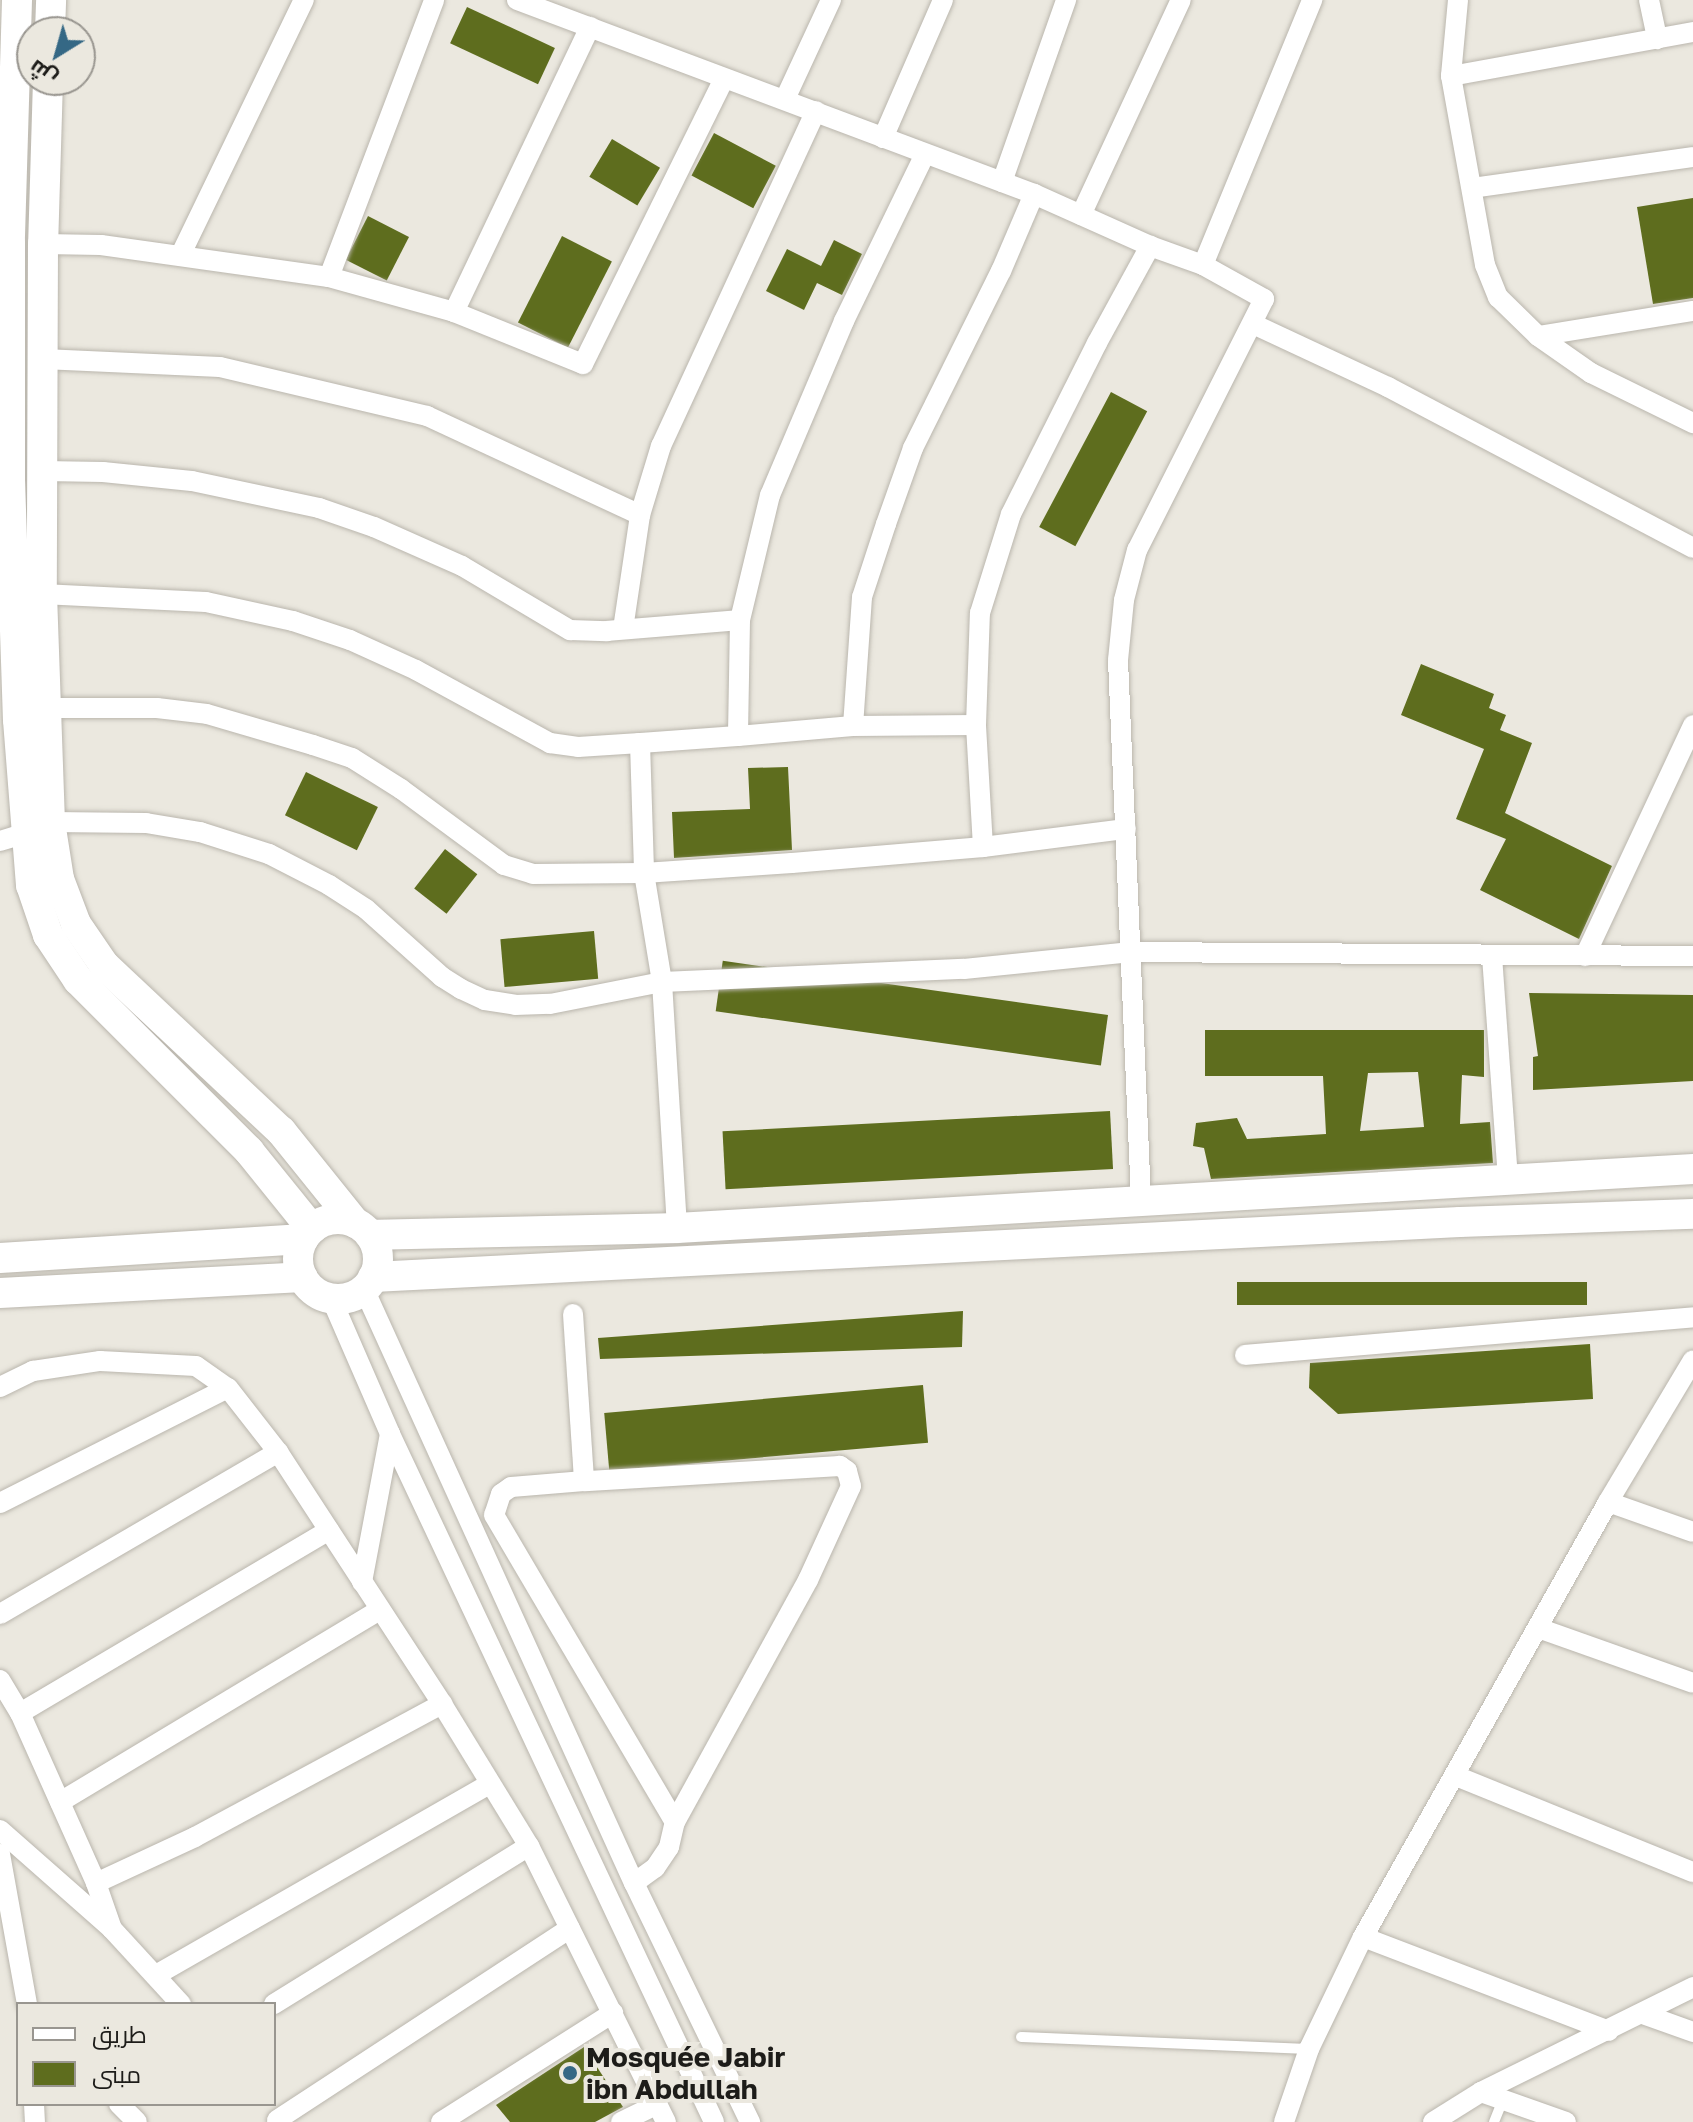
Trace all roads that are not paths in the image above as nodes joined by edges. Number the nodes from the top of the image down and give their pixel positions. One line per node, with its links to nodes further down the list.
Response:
1 (17, 0): 39 (street)
2 (304, 0): 29 (street)
3 (434, 0): 31 (street)
4 (517, 0): 12 (street)
5 (831, 0): 18 (street)
6 (943, 0): 20 (street)
7 (1066, 0): 23 (street)
8 (1181, 0): 26 (street)
9 (1312, 0): 30 (street)
10 (1458, 0): 15 (street)
11 (1649, 0): 14 (street)
12 (590, 27): 16 (street); 33 (street)
13 (1693, 32): 14 (street)
14 (1657, 39): 15 (street)
15 (1451, 76): 24 (street)
16 (724, 79): 18 (street); 33 (street)
17 (48, 96): 27 (street)
18 (785, 99): 19 (street)
19 (816, 111): 20 (street); 40 (street)
20 (883, 138): 21 (street)
21 (925, 154): 23 (street); 43 (street)
22 (1693, 157): 24 (street)
23 (1002, 182): 25 (street)
24 (1472, 188): 35 (street)
25 (1034, 194): 26 (street); 48 (street)
26 (1081, 215): 28 (street)
27 (43, 244): 29 (street); 36 (street)
28 (1150, 246): 30 (street); 46 (street)
29 (181, 254): 31 (street)
30 (1203, 265): 34 (street)
31 (329, 277): 33 (street)
32 (1693, 311): 35 (street)
33 (454, 312)
34 (1253, 324): 41 (street); 51 (street)
35 (1538, 336): 37 (street)
36 (43, 359): 38 (street); 40 (street)
37 (1693, 423)
38 (43, 471): 42 (street); 44 (street)
39 (5, 481): 42 (street)
40 (640, 515): 44 (street)
41 (1693, 548)
42 (19, 597): 45 (street); 50 (street)
43 (740, 620): 44 (street); 49 (street)
44 (623, 629)
45 (21, 718): 52 (street); 54 (street)
46 (976, 725): 48 (street); 53 (street)
47 (1693, 725): 57 (street)
48 (853, 726): 49 (street)
49 (738, 736): 50 (street)
50 (640, 743): 54 (street)
51 (1126, 829): 53 (street); 55 (street)
52 (25, 832): 59 (street); 65 (street); 66 (street)
53 (983, 847): 54 (street)
54 (644, 873): 59 (street)
55 (1131, 952): 56 (street); 59 (street); 62 (street)
56 (1492, 956): 57 (street); 61 (street)
57 (1585, 956): 58 (street)
58 (1693, 956)
59 (662, 982): 64 (street)
60 (1693, 1169): 61 (street)
61 (1508, 1180): 62 (street)
62 (1141, 1199): 64 (street)
63 (1693, 1214): 69 (street)
64 (677, 1228): 65 (street)
65 (362, 1229): 66 (street); 69 (street)
66 (308, 1234): 67 (street); 68 (street)
67 (0, 1258)
68 (303, 1277): 70 (street); 71 (street)
69 (369, 1283): 71 (street); 102 (street)
70 (0, 1293)
71 (331, 1298): 78 (street)
72 (573, 1314): 80 (street)
73 (1693, 1317): 74 (street)
74 (1245, 1355)
75 (1693, 1360): 81 (street)
76 (0, 1387): 77 (street)
77 (228, 1388): 79 (street); 82 (street)
78 (390, 1434): 85 (street); 125 (street)
79 (278, 1452): 83 (street); 87 (street)
80 (584, 1481): 96 (street); 96 (street)
81 (1608, 1502): 84 (street); 88 (street)
82 (0, 1503)
83 (329, 1530): 85 (street); 92 (street)
84 (1693, 1532)
85 (362, 1582): 86 (street)
86 (380, 1610): 91 (street); 95 (street)
87 (0, 1614)
88 (1538, 1628): 90 (street); 93 (street)
89 (0, 1680): 92 (street)
90 (1693, 1683)
91 (442, 1704): 94 (street); 101 (street)
92 (20, 1713): 95 (street)
93 (1456, 1776): 100 (street); 105 (street)
94 (490, 1784): 98 (street); 106 (street)
95 (60, 1802): 101 (street)
96 (675, 1822): 102 (street)
97 (0, 1830): 104 (street)
98 (529, 1846): 103 (street); 110 (street)
99 (0, 1854): 108 (street)
100 (1693, 1872)
101 (96, 1883): 104 (street)
102 (634, 1883): 126 (street)
103 (570, 1928): 111 (street); 121 (street)
104 (112, 1929): 106 (street)
105 (1363, 1937): 113 (street); 116 (street)
106 (156, 1975): 109 (street)
107 (1693, 1987): 112 (street)
108 (27, 2002)
109 (179, 2002)
110 (276, 2003)
111 (613, 2013): 120 (street); 123 (street)
112 (1643, 2014): 113 (street); 114 (street)
113 (1609, 2031): 117 (street)
114 (1693, 2032)
115 (1021, 2037): 116 (lane)
116 (1309, 2049): 127 (street)
117 (1481, 2092): 118 (street); 128 (street)
118 (1503, 2100): 129 (lane); 130 (street)
119 (121, 2106): 122 (street)
120 (661, 2114): 124 (street)
121 (273, 2115)
122 (137, 2122)
123 (441, 2122)
124 (621, 2122)
125 (714, 2122)
126 (750, 2122)
127 (1284, 2122)
128 (1433, 2122)
129 (1494, 2122)
130 (1566, 2122)

